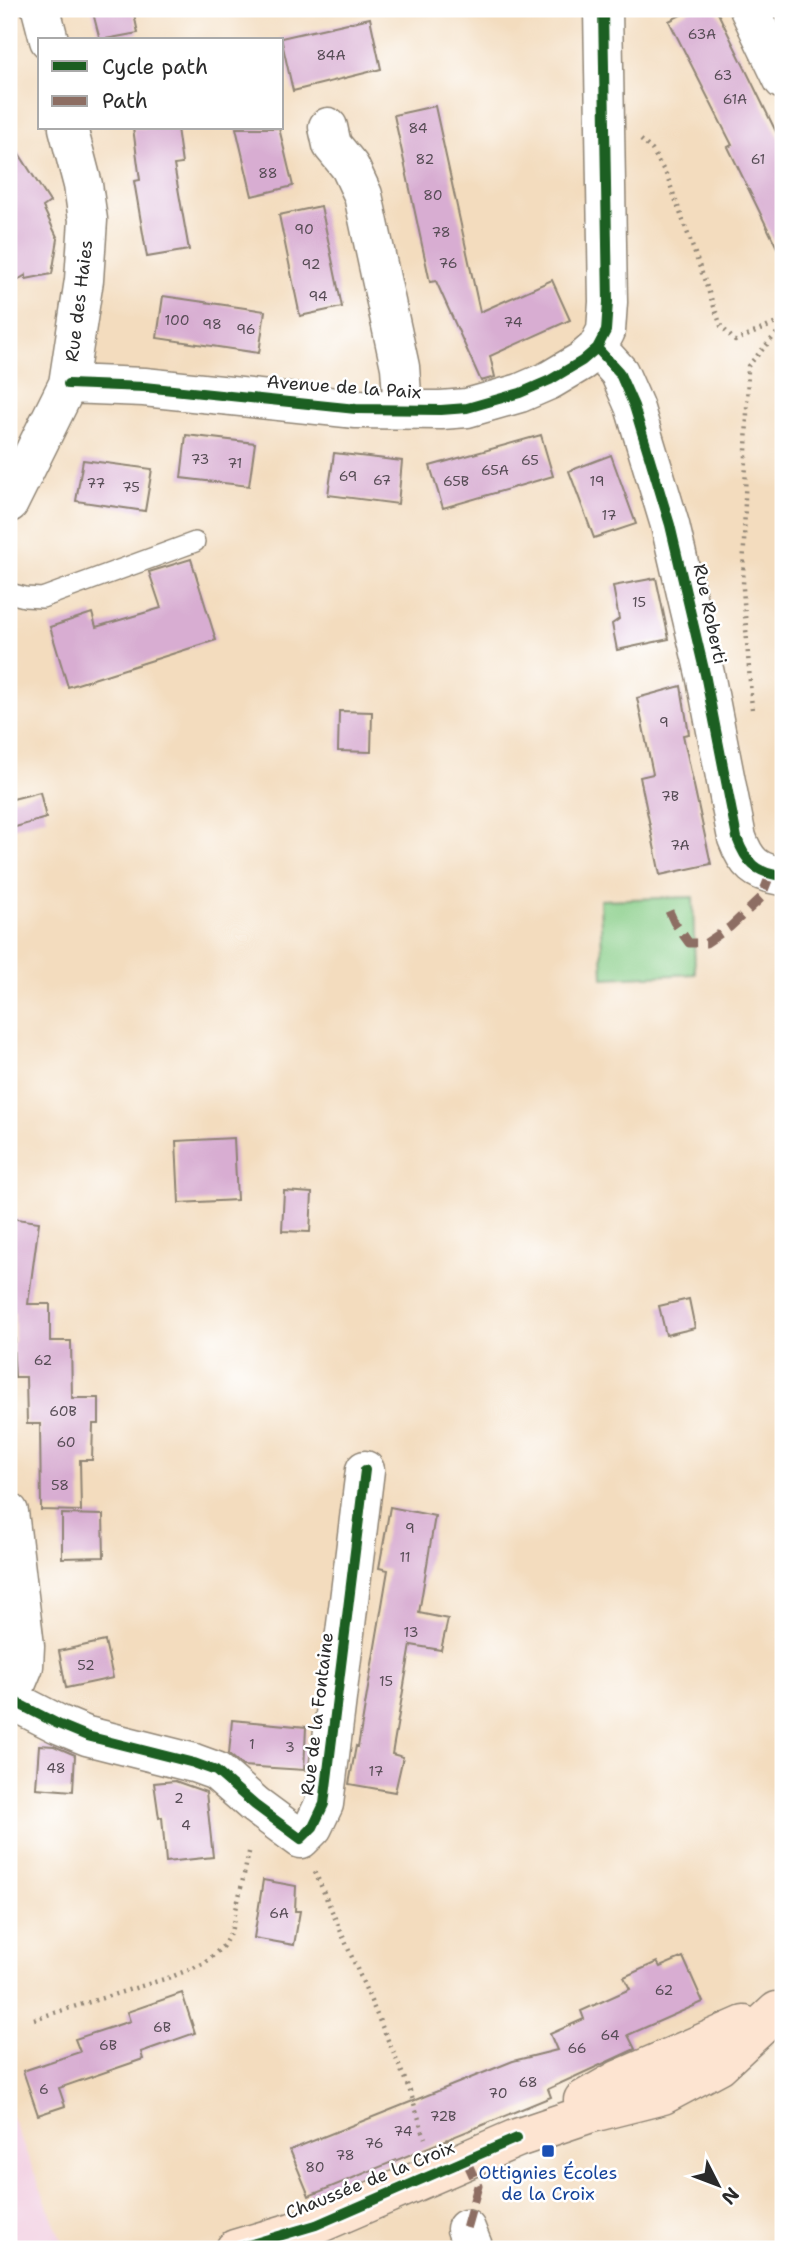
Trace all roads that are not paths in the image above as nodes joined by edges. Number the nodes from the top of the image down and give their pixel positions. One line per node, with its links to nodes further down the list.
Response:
1 (41, 9): 4 (street)
2 (603, 9): 8 (street)
3 (763, 14): 5 (street)
4 (48, 38)
5 (783, 80)
6 (328, 127): 10 (street)
7 (69, 130): 9 (street, Rue des Haies)
8 (597, 348): 10 (street, Avenue de la Paix); 14 (street, Rue Roberti)
9 (68, 384): 10 (street, Avenue de la Paix); 11 (street, Rue des Haies)
10 (403, 408)
11 (9, 503)
12 (195, 542): 13 (lane)
13 (9, 593)
14 (783, 876)
15 (365, 1470): 17 (street, Rue de la Fontaine)
16 (9, 1512): 17 (street)
17 (10, 1701)
18 (780, 2009): 19 (main road, Chaussée de la Croix)
19 (235, 2249)

